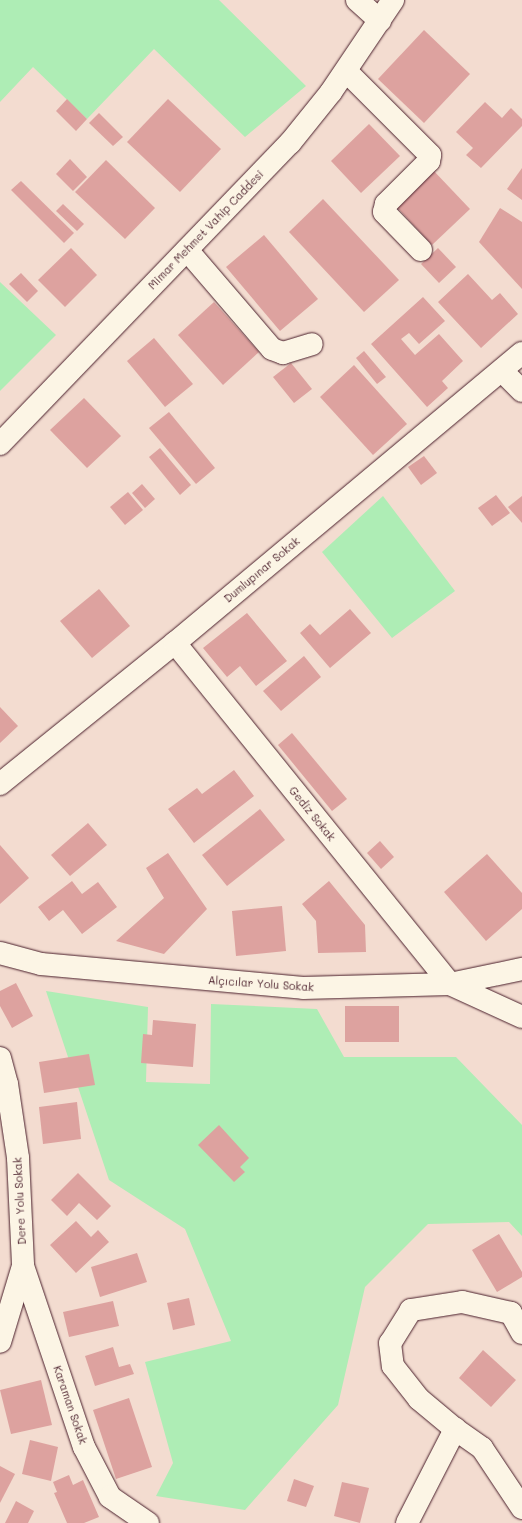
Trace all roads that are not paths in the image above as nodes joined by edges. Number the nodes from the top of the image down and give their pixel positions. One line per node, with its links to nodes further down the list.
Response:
1 (357, 0): 3 (street)
2 (394, 0): 3 (street, Mimar Mehmet Vahip Caddesi)
3 (380, 21): 4 (street, Mimar Mehmet Vahip Caddesi)
4 (346, 70): 5 (street, Mimar Mehmet Vahip Caddesi); 6 (street)
5 (187, 250): 7 (street); 11 (street, Mimar Mehmet Vahip Caddesi)
6 (420, 250)
7 (312, 344)
8 (522, 353): 9 (street, Dumlupınar Sokak)
9 (502, 371): 10 (street); 12 (street, Dumlupınar Sokak)
10 (522, 391)
11 (0, 444)
12 (175, 643): 13 (street, Dumlupınar Sokak); 16 (street, Gediz Sokak)
13 (0, 784)
14 (0, 953): 16 (street, Alçıcılar Yolu Sokak)
15 (522, 969): 16 (street, Alçıcılar Yolu Sokak)
16 (450, 984): 17 (street)
17 (522, 1017)
18 (0, 1058): 19 (street, Dere Yolu Sokak)
19 (23, 1266): 21 (street, Dere Yolu Sokak); 24 (street, Karaman Sokak)
20 (522, 1333): 22 (street)
21 (0, 1342)
22 (454, 1429): 23 (street); 25 (street)
23 (522, 1508)
24 (148, 1523)
25 (407, 1523)

